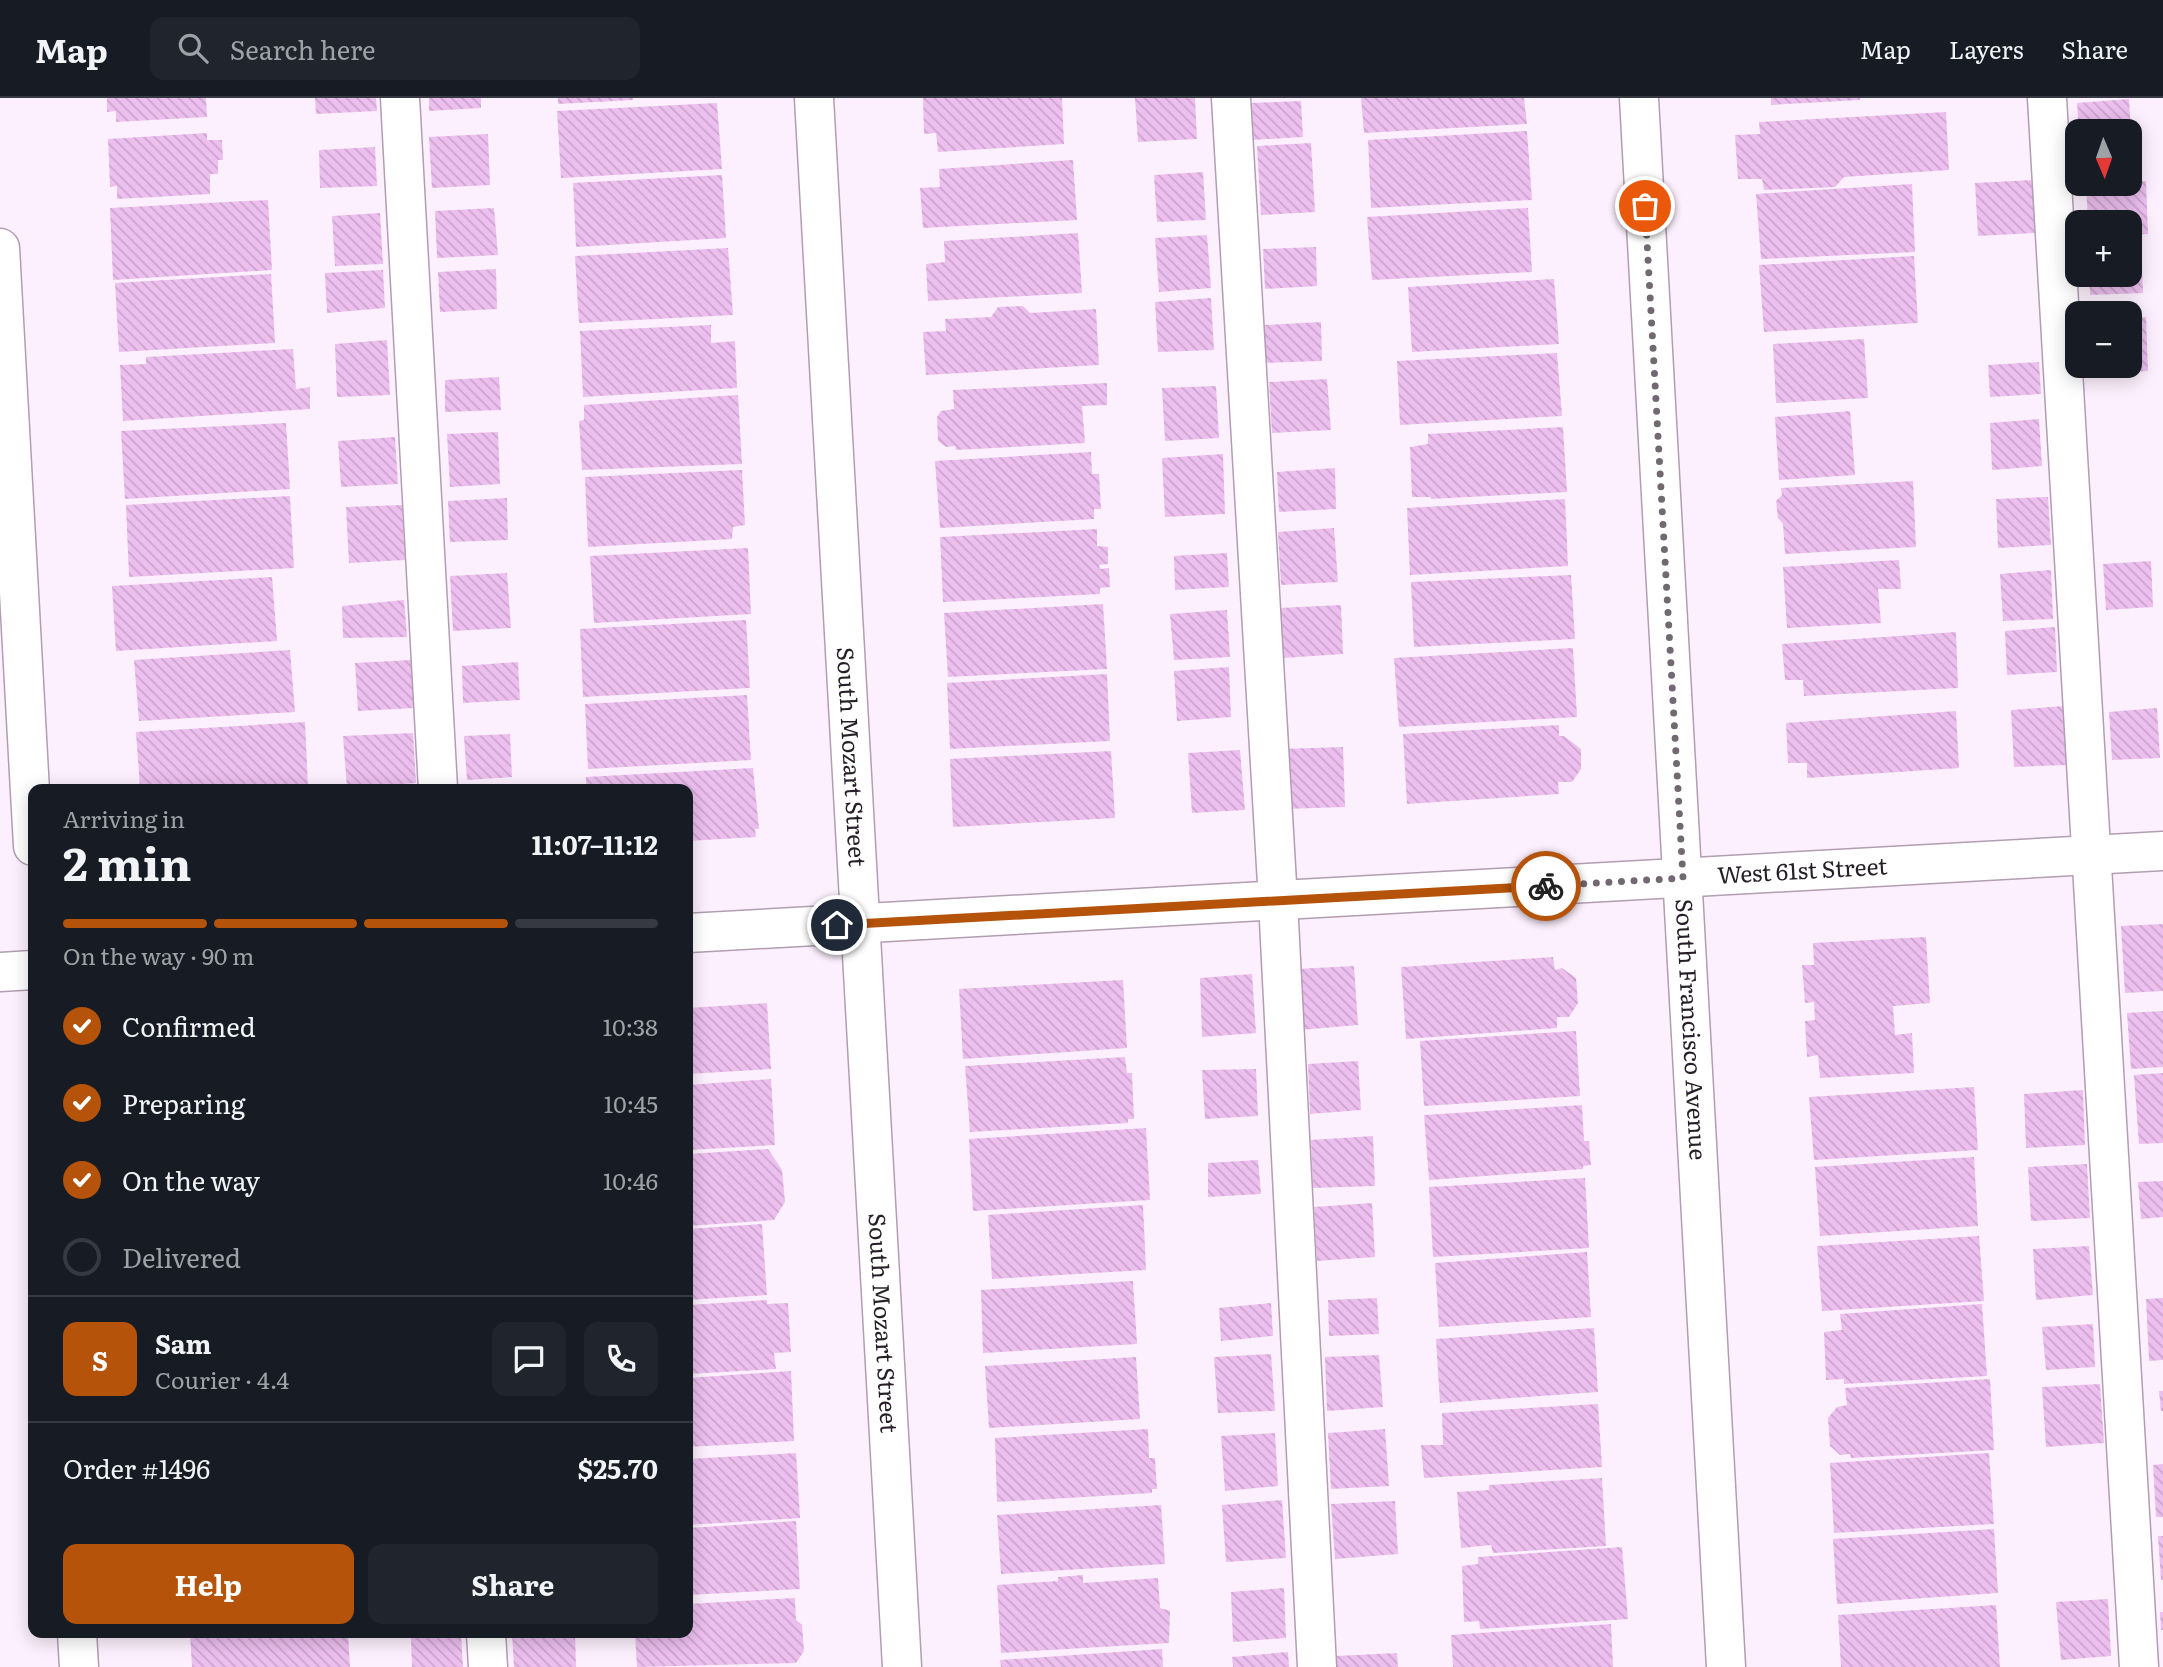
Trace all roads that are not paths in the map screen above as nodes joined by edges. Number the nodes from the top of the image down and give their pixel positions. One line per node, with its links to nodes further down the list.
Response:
1 (400, 98): 8 (street)
2 (814, 98): 13 (street, South Mozart Street)
3 (1231, 98): 12 (street)
4 (1639, 98): 11 (street, South Francisco Avenue)
5 (2047, 98): 10 (street)
6 (0, 248): 7 (street)
7 (30, 784)
8 (438, 784)
9 (2163, 851): 10 (street, West 61st Street)
10 (2090, 855): 11 (street, West 61st Street); 24 (street)
11 (1683, 878): 12 (street, West 61st Street); 23 (street, South Francisco Avenue)
12 (1278, 901): 13 (street, West 61st Street); 22 (street)
13 (860, 924): 14 (street, West 61st Street); 21 (street, South Mozart Street)
14 (693, 933)
15 (28, 971): 16 (street)
16 (0, 972)
17 (77, 1638): 19 (street)
18 (486, 1638): 20 (street)
19 (79, 1667)
20 (488, 1667)
21 (902, 1667)
22 (1317, 1667)
23 (1726, 1667)
24 (2139, 1667)

